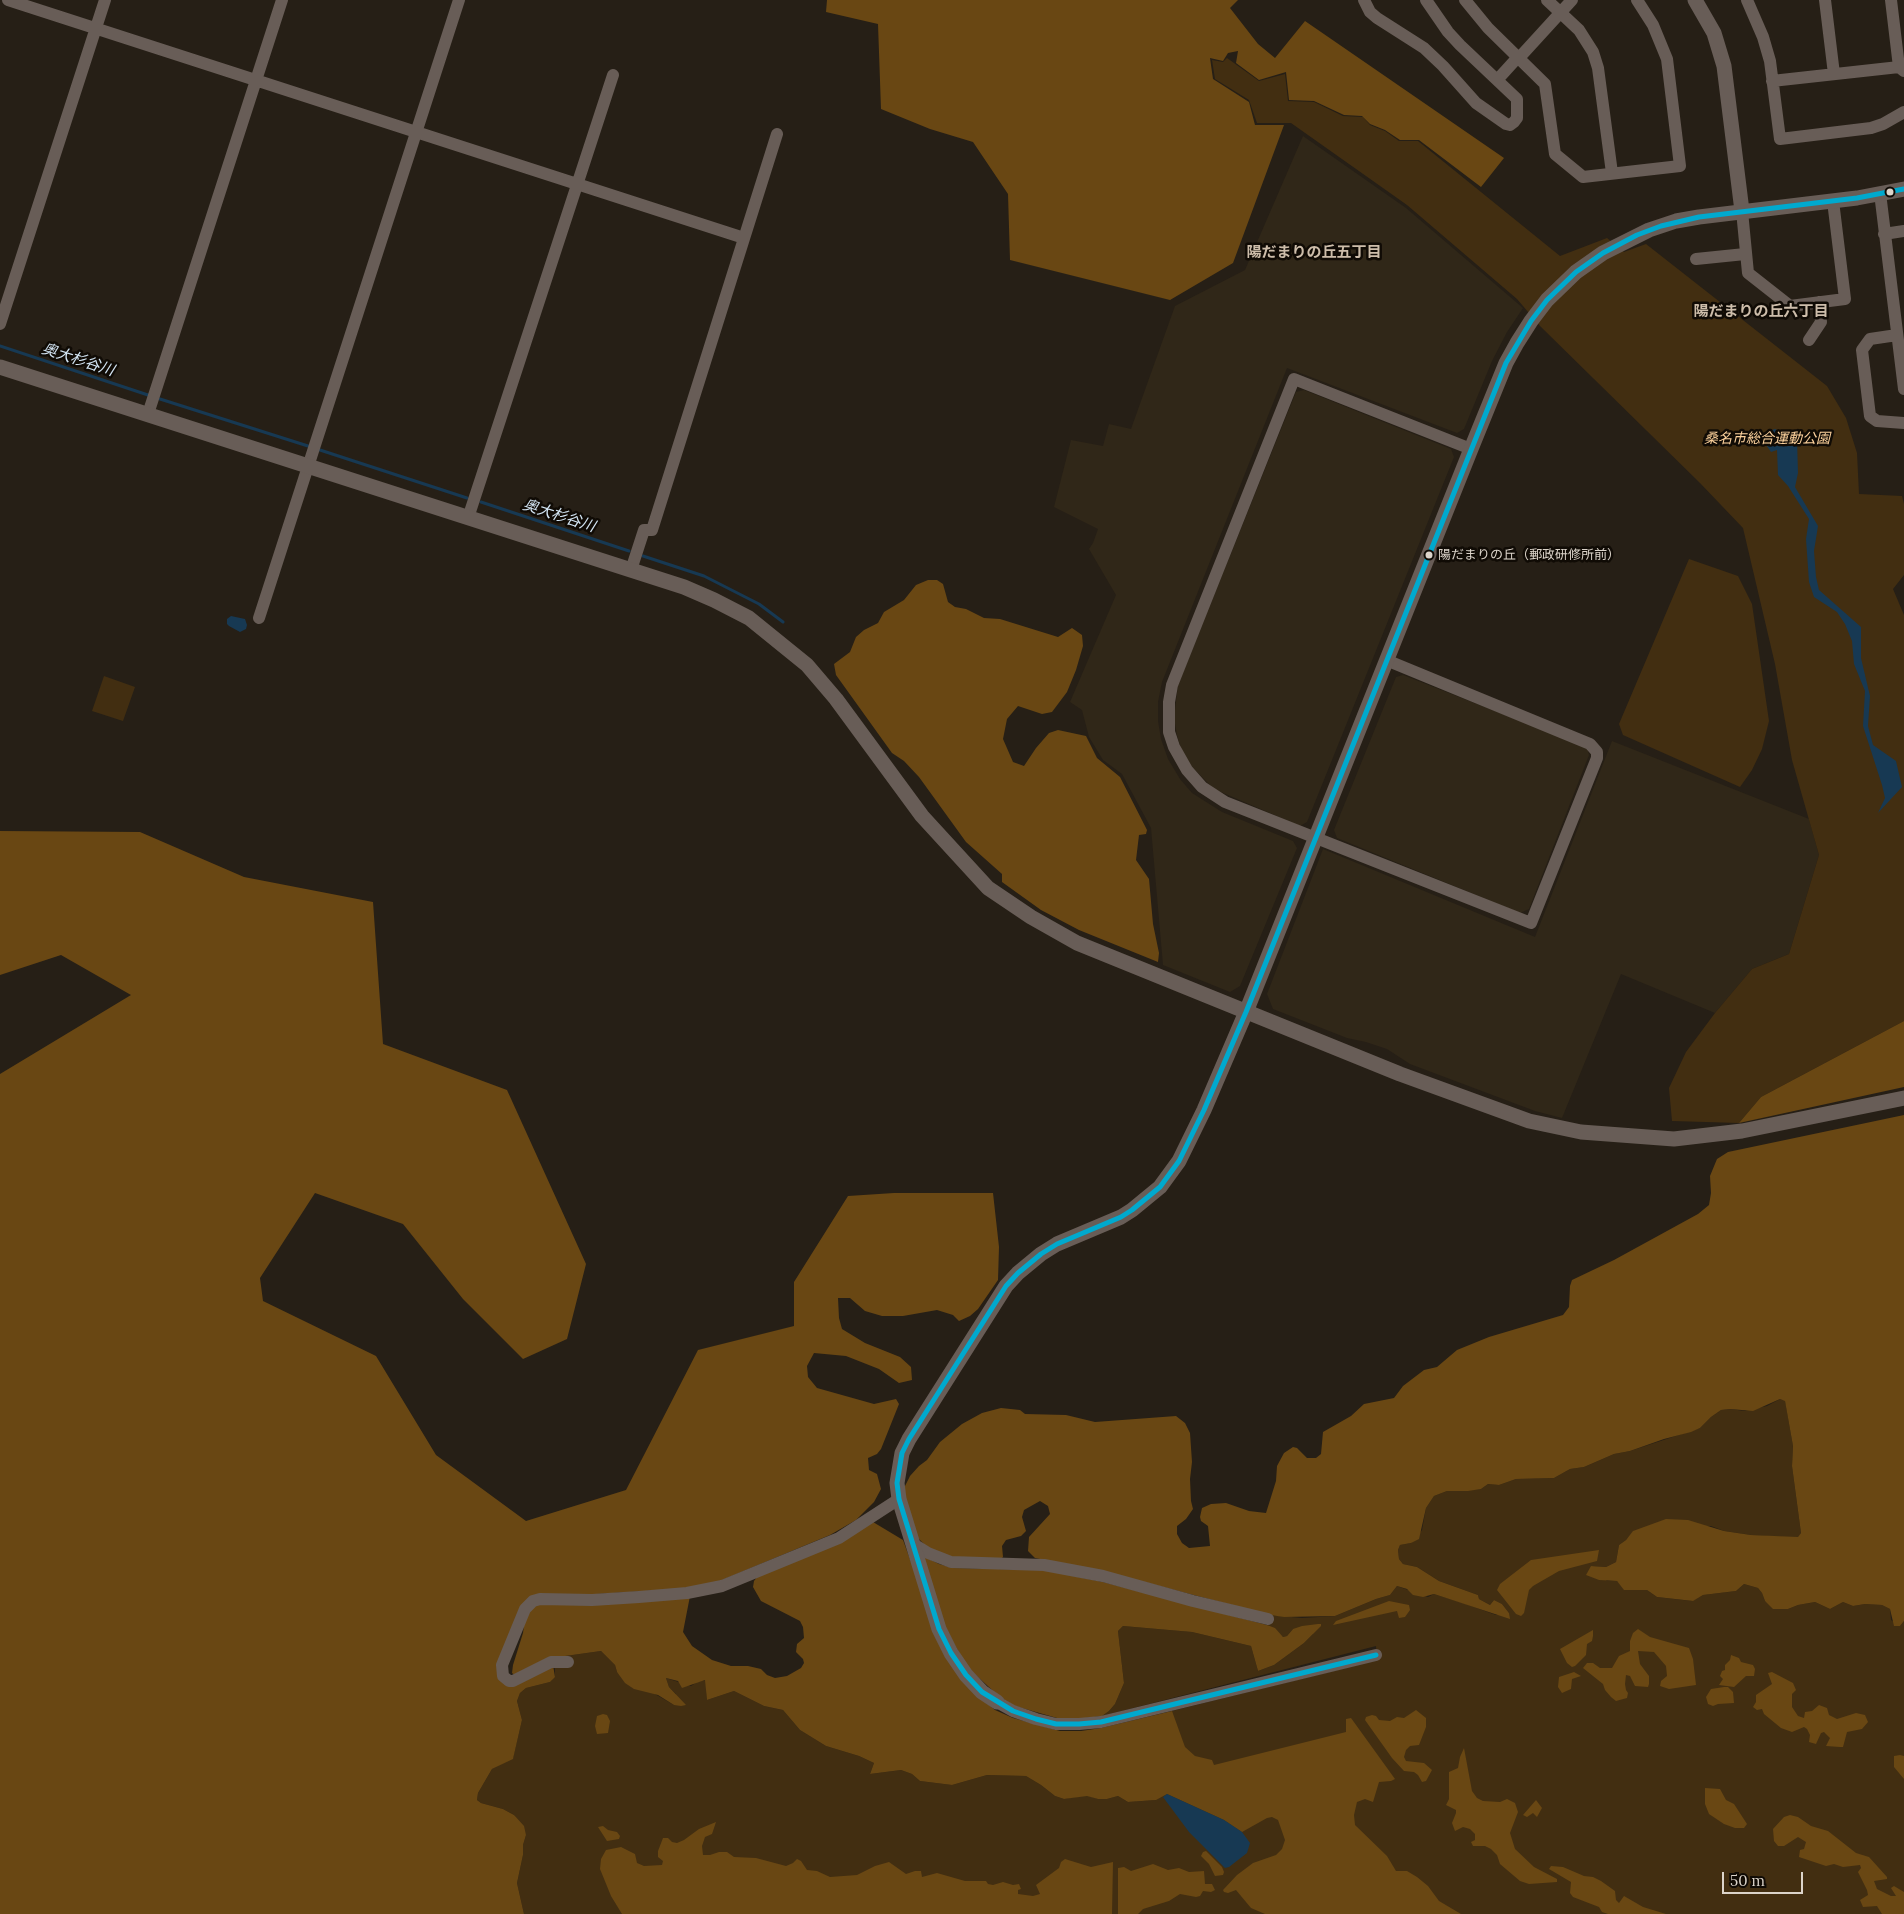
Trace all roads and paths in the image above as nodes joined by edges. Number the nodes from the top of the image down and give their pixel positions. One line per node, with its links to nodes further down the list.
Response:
1 (8, 0): 16 (street)
2 (105, 0): 16 (street)
3 (282, 0): 21 (street)
4 (459, 0): 25 (street)
5 (1364, 0): 22 (street)
6 (1426, 0): 22 (street)
7 (1465, 0): 17 (street)
8 (1548, 0): 15 (street)
9 (1572, 0): 15 (street)
10 (1637, 0): 27 (street)
11 (1695, 0): 32 (street)
12 (1747, 0): 23 (street)
13 (1825, 0): 19 (street)
14 (1891, 0): 18 (street)
15 (1560, 13): 17 (street); 27 (street)
16 (96, 28): 21 (street); 39 (street)
17 (1518, 58): 22 (street); 27 (street)
18 (1901, 69): 19 (street)
19 (1834, 74): 23 (street)
20 (612, 75): 28 (street)
21 (256, 79): 25 (street); 44 (street)
22 (1498, 79)
23 (1772, 81): 24 (street)
24 (1904, 112)
25 (416, 132): 28 (street); 47 (street)
26 (778, 134): 35 (street)
27 (1612, 174)
28 (577, 184): 35 (street); 48 (street)
29 (1904, 189): 30 (street)
30 (1880, 192): 31 (street); 34 (street)
31 (1833, 201): 32 (street); 38 (street)
32 (1742, 211): 36 (street); 46 (street)
33 (1904, 231): 34 (street)
34 (1884, 234): 40 (street)
35 (744, 238): 49 (street)
36 (1745, 254): 37 (street); 38 (street)
37 (1696, 259)
38 (1819, 302): 41 (street)
39 (0, 324)
40 (1897, 335): 43 (street); 45 (street)
41 (1809, 340)
42 (0, 367): 44 (street)
43 (1904, 389)
44 (148, 414): 47 (street)
45 (1904, 423)
46 (1471, 449): 51 (street); 52 (street)
47 (308, 466): 48 (street); 50 (street)
48 (468, 518): 49 (street)
49 (630, 570): 53 (street)
50 (258, 618)
51 (1386, 660): 52 (street); 52 (street)
52 (1315, 838): 53 (street)
53 (1246, 1012): 54 (street); 55 (street)
54 (1904, 1098)
55 (899, 1499): 56 (street); 59 (street)
56 (912, 1543): 57 (street); 60 (street)
57 (1268, 1619)
58 (1376, 1655): 60 (street)
59 (568, 1662)
60 (997, 1702)

